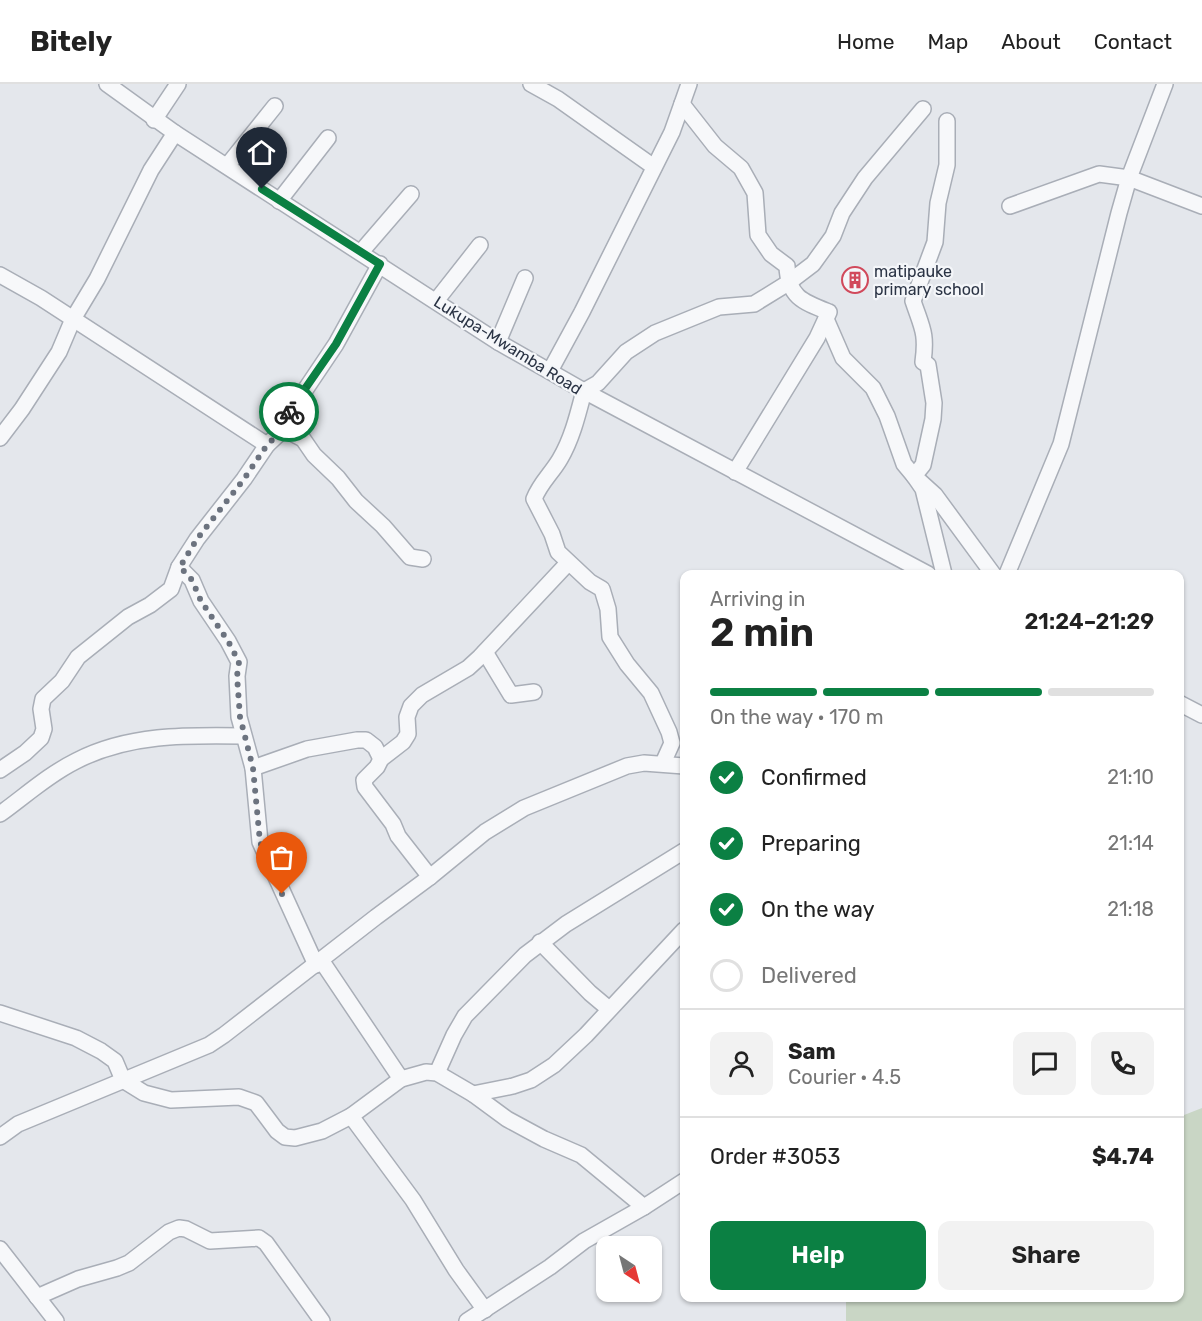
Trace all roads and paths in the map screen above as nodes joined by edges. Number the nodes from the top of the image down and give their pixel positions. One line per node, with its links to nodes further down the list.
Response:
1 (107, 84): 9 (street, Lukupa-Mwamba Road)
2 (178, 84): 9 (street)
3 (531, 84): 14 (street)
4 (689, 84): 6 (street)
5 (1165, 84): 15 (street)
6 (682, 104): 14 (street); 25 (street)
7 (275, 106): 13 (street)
8 (922, 109): 25 (street)
9 (154, 120): 11 (street, Lukupa-Mwamba Road)
10 (947, 121): 36 (street)
11 (175, 133): 13 (street, Lukupa-Mwamba Road); 27 (street)
12 (328, 138): 17 (street)
13 (227, 166): 17 (street, Lukupa-Mwamba Road)
14 (654, 167): 30 (street)
15 (1129, 178): 18 (street); 19 (street); 43 (street)
16 (411, 194): 21 (street)
17 (279, 201): 21 (street, Lukupa-Mwamba Road)
18 (1010, 206)
19 (1202, 206)
20 (480, 245): 26 (street)
21 (361, 252): 22 (street, Lukupa-Mwamba Road)
22 (380, 264): 26 (street, Lukupa-Mwamba Road); 32 (street)
23 (0, 275): 27 (street)
24 (525, 278): 29 (street)
25 (788, 283): 28 (street); 31 (street)
26 (436, 300): 29 (street, Lukupa-Mwamba Road)
27 (73, 319): 33 (street); 34 (street)
28 (826, 319): 35 (street); 36 (street)
29 (498, 342): 30 (street, Lukupa-Mwamba Road)
30 (550, 371): 31 (street, Lukupa-Mwamba Road)
31 (584, 391): 35 (street, Lukupa-Mwamba Road); 38 (street)
32 (284, 429): 34 (street); 37 (street)
33 (0, 438)
34 (267, 445): 39 (street)
35 (735, 472): 40 (street, Lukupa-Mwamba Road)
36 (914, 476): 41 (street); 42 (street)
37 (423, 559)
38 (568, 562): 44 (street); 50 (street)
39 (180, 567): 48 (street); 53 (street)
40 (920, 570)
41 (943, 570)
42 (990, 570)
43 (1009, 570)
44 (485, 652): 45 (street); 49 (street)
45 (534, 692)
46 (1184, 706): 47 (street)
47 (1202, 715)
48 (243, 736): 52 (street); 54 (street)
49 (381, 759): 52 (street); 56 (street)
50 (663, 763): 51 (street); 56 (street)
51 (680, 765)
52 (253, 768): 59 (street)
53 (0, 770)
54 (0, 814)
55 (680, 853): 58 (street)
56 (430, 878): 59 (street)
57 (680, 934): 60 (street)
58 (540, 942): 60 (street); 62 (street)
59 (318, 963): 63 (street); 64 (street)
60 (609, 1009): 65 (street)
61 (0, 1013): 64 (street)
62 (437, 1073): 63 (street); 65 (street)
63 (401, 1079): 66 (street)
64 (123, 1080): 66 (street); 67 (street)
65 (472, 1094): 69 (street)
66 (351, 1116): 72 (street)
67 (0, 1137)
68 (680, 1184): 69 (street)
69 (644, 1208): 72 (street)
70 (0, 1249): 71 (street)
71 (37, 1297): 73 (street); 74 (street)
72 (485, 1310): 75 (street)
73 (56, 1321)
74 (322, 1321)
75 (467, 1321)

